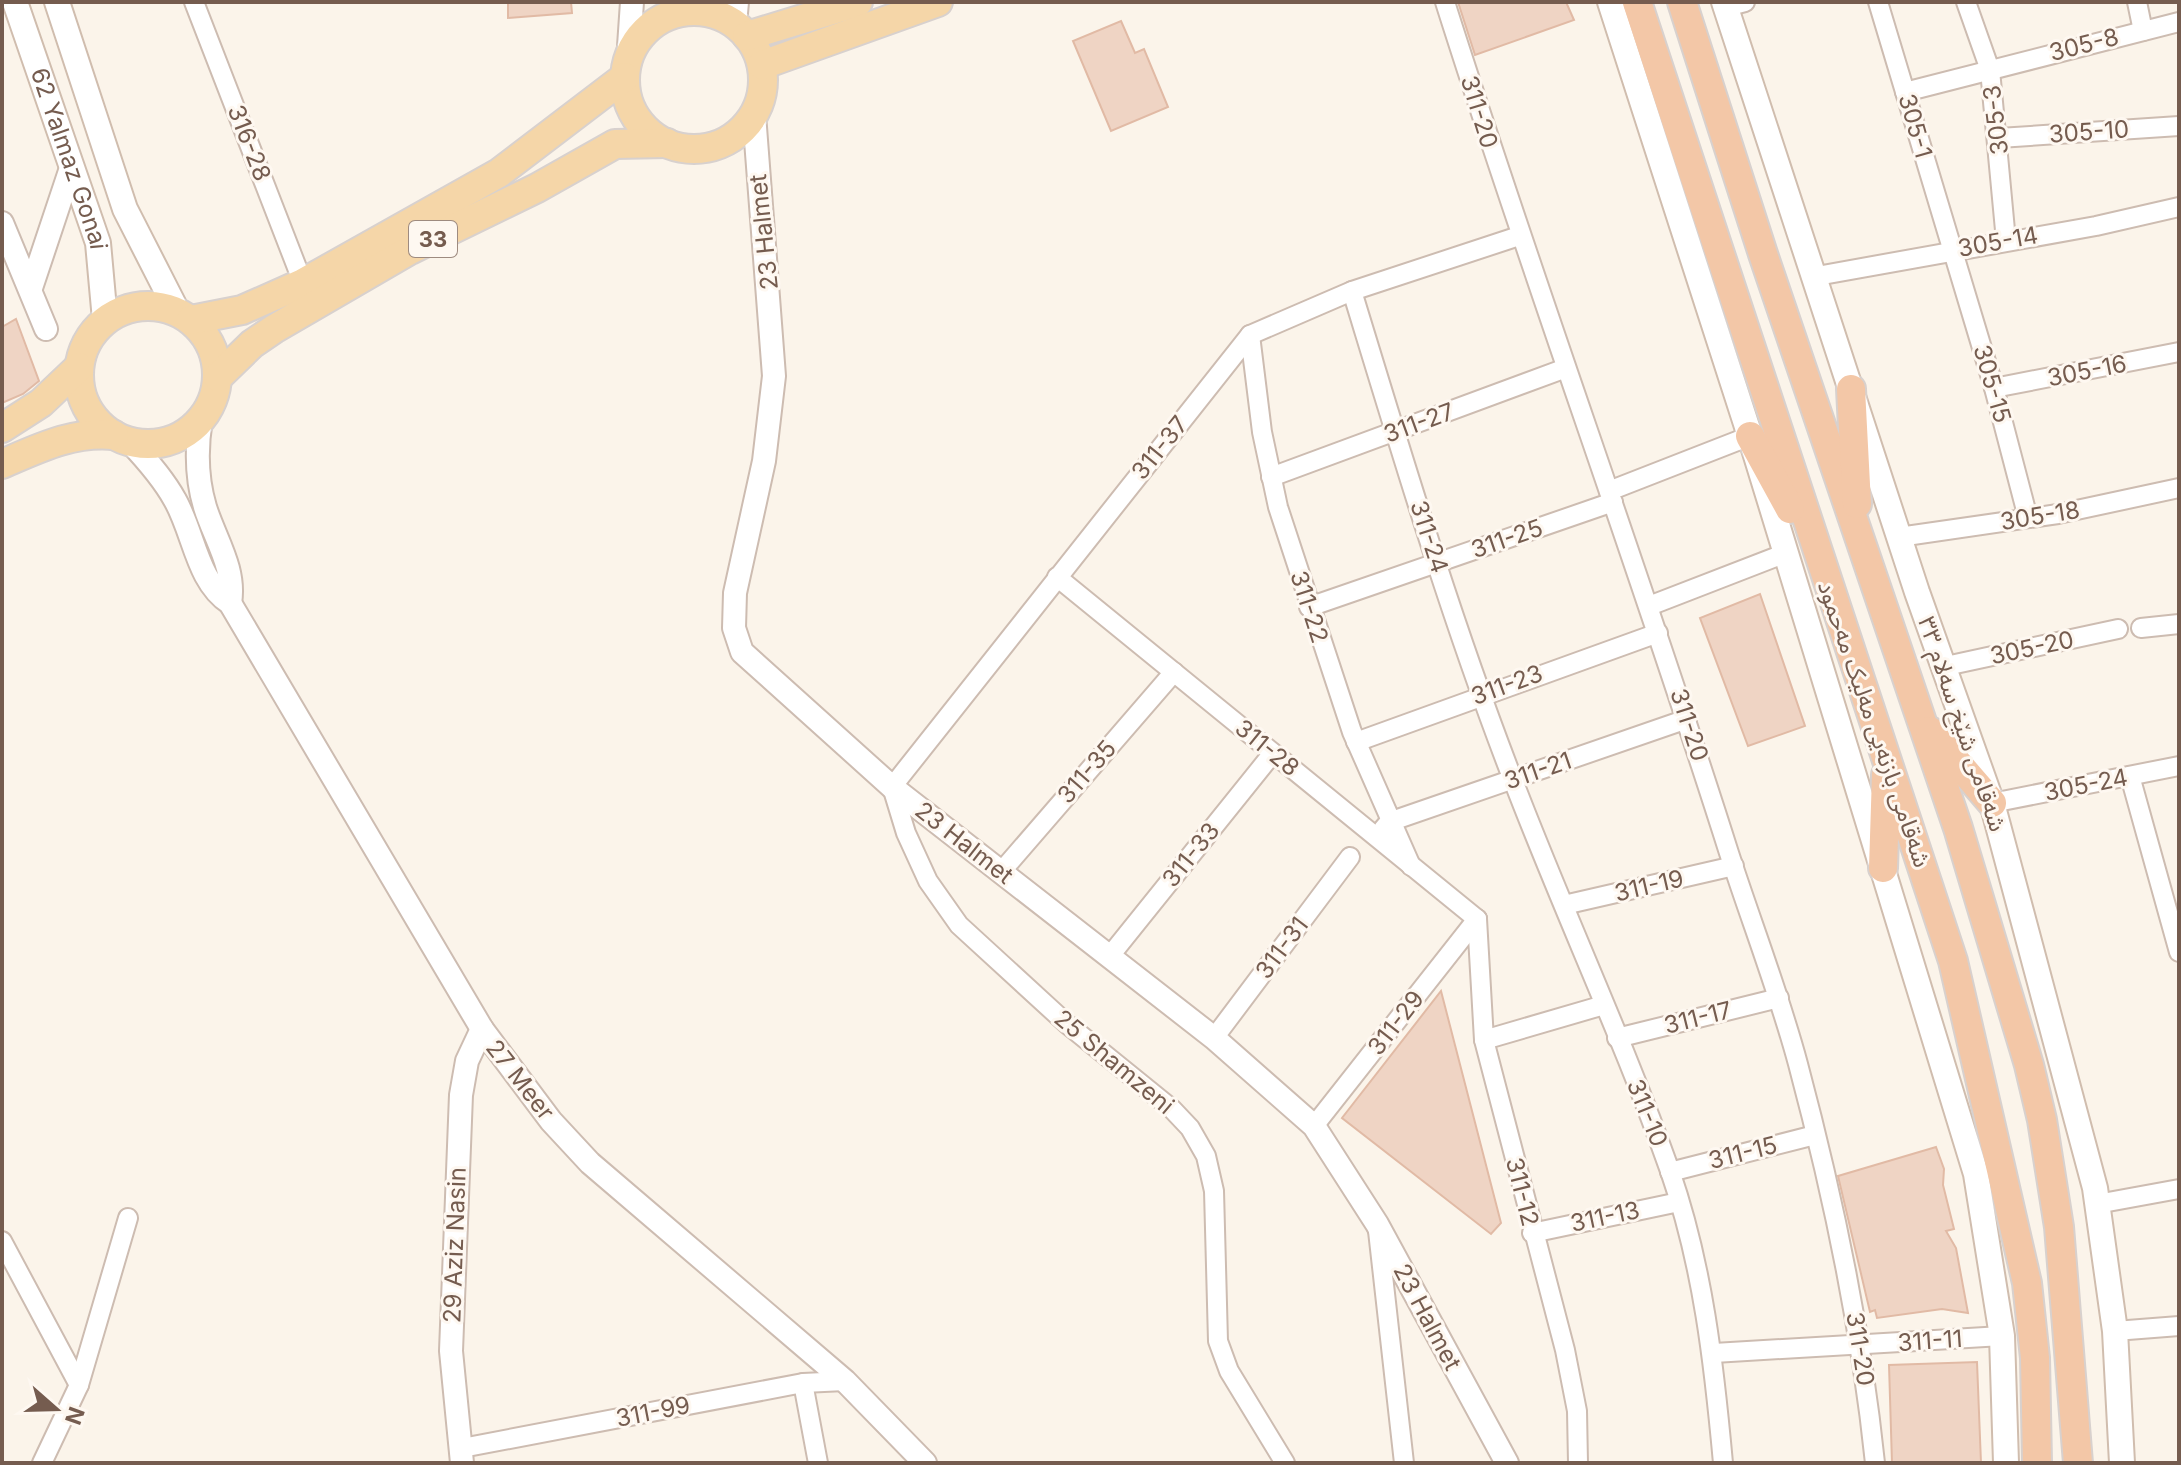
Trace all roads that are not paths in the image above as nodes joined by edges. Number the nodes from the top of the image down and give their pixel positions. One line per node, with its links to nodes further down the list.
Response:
1 (15, 2): 23 (main road, 62 Yalmaz Gonai)
2 (57, 2): 22 (main road, 62 Yalmaz Gonai)
3 (194, 2): 36 (street, 316-28)
4 (632, 2): 19 (street)
5 (858, 2): 15 (main road)
6 (938, 2): 18 (main road)
7 (1445, 2): 31 (street, 311-20)
8 (1610, 2): 52 (main road)
9 (1637, 2): 63 (highway, شەقامی بازنەیی مەلیک مەحمود)
10 (1682, 2): 59 (highway, شەقامی بازنەیی مەلیک مەحمود)
11 (1878, 2): 21 (street, 305-1)
12 (1966, 2): 20 (street, 305-3)
13 (2137, 2): 17 (street)
14 (1732, 4): 35 (main road, شەقامی شێخ سەلام ٣٣)
15 (740, 21): 18 (main road); 19 (main road, 33)
16 (2179, 22): 17 (street, 305-8)
17 (2143, 31): 20 (street, 305-8)
18 (762, 65): 24 (main road)
19 (626, 69): 27 (main road); 36 (main road, 33)
20 (1990, 70): 21 (street, 305-8); 26 (street, 305-3)
21 (1905, 92): 33 (street, 305-1)
22 (89, 98): 23 (main road); 39 (main road, 62 Yalmaz Gonai)
23 (51, 109): 28 (main road, 62 Yalmaz Gonai)
24 (754, 114): 27 (main road, 33); 83 (street, 23 Halmet)
25 (2179, 126): 26 (street, 305-10)
26 (1999, 138): 32 (street, 305-3)
27 (667, 143): 46 (main road, 33)
28 (71, 168): 37 (street); 40 (main road, 62 Yalmaz Gonai)
29 (2179, 207): 32 (street, 305-14)
30 (2, 223): 34 (street)
31 (1519, 236): 38 (street, 311-37); 45 (street, 311-20)
32 (2006, 241): 33 (street, 305-14)
33 (1950, 250): 35 (street, 305-14); 47 (street, 305-15)
34 (11, 267): 37 (street)
35 (1817, 276): 48 (main road, شەقامی شێخ سەلام ٣٣)
36 (303, 283): 39 (main road, 33)
37 (31, 288): 41 (street)
38 (1352, 291): 42 (street, 311-37); 51 (street, 311-24)
39 (184, 315): 40 (main road, 33); 46 (main road)
40 (105, 320): 44 (main road)
41 (46, 329)
42 (1250, 335): 55 (street, 311-22); 64 (street, 311-37)
43 (2179, 352): 47 (street, 305-16)
44 (79, 367): 50 (main road); 53 (main road)
45 (1566, 368): 51 (street, 311-27); 57 (street, 311-20)
46 (218, 377): 49 (main road, 33)
47 (1994, 388): 58 (street, 305-15)
48 (1851, 389): 59 (highway); 60 (main road, شەقامی شێخ سەلام ٣٣)
49 (201, 419): 53 (main road); 65 (street, 27 Meer)
50 (2, 428)
51 (1395, 432): 55 (street, 311-27); 62 (street, 311-24)
52 (1750, 436): 57 (street, 311-25); 61 (main road); 63 (highway)
53 (122, 438): 54 (main road); 65 (street, 27 Meer)
54 (2, 464)
55 (1271, 477): 67 (street, 311-22)
56 (2179, 488): 58 (street, 305-18)
57 (1611, 496): 62 (street, 311-25); 66 (street, 311-20)
58 (2028, 518): 60 (street, 305-18)
59 (1858, 536): 76 (highway, شەقامی بازنەیی مەلیک مەحمود)
60 (1899, 537): 72 (main road, شەقامی شێخ سەلام ٣٣)
61 (1786, 553): 66 (street); 90 (main road)
62 (1437, 563): 67 (street, 311-25); 74 (street, 311-24)
63 (1820, 563): 79 (highway, شەقامی بازنەیی مەلیک مەحمود)
64 (1057, 577): 73 (street, 311-28); 83 (street, 311-37)
65 (230, 603): 99 (street, 27 Meer)
66 (1649, 606): 71 (street, 311-20)
67 (1309, 607): 77 (street, 311-22)
68 (2179, 624): 69 (street)
69 (2141, 628)
70 (2118, 629): 72 (street, 305-20)
71 (1658, 633): 74 (street, 311-23); 75 (street, 311-20)
72 (1946, 666): 84 (main road, شەقامی شێخ سەلام ٣٣)
73 (1174, 672): 78 (street, 311-28); 91 (street, 311-35)
74 (1482, 694): 77 (street, 311-23); 82 (street, 311-24)
75 (1687, 719): 82 (street, 311-21); 89 (street, 311-20)
76 (1920, 720): 84 (highway); 113 (highway, شەقامی بازنەیی مەلیک مەحمود)
77 (1356, 742): 85 (street, 311-22)
78 (1273, 753): 86 (street, 311-28); 96 (street, 311-33)
79 (1887, 754): 90 (highway); 114 (highway, شەقامی بازنەیی مەلیک مەحمود)
80 (2179, 766): 81 (street, 305-24)
81 (2130, 776): 84 (street, 305-24); 93 (street)
82 (1513, 780): 85 (street, 311-21); 92 (street, 311-10)
83 (892, 787): 91 (street, 23 Halmet); 129 (street, 25 Shamzeni)
84 (1992, 803): 108 (main road, شەقامی شێخ سەلام ٣٣)
85 (1389, 822): 86 (street); 88 (street, 311-22)
86 (1377, 838): 88 (street, 311-28)
87 (1350, 857): 100 (street, 311-31)
88 (1411, 866): 94 (street, 311-28)
89 (1734, 866): 92 (street, 311-19); 97 (street, 311-20)
90 (1883, 868): 117 (main road)
91 (1001, 872): 96 (street, 23 Halmet)
92 (1564, 905): 98 (street, 311-10)
93 (2173, 913): 95 (street)
94 (1477, 919): 102 (street, 311-12); 103 (street, 311-29)
95 (2179, 952)
96 (1109, 957): 100 (street, 23 Halmet)
97 (1779, 998): 101 (street, 311-17); 104 (street, 311-20)
98 (1604, 1005): 101 (street, 311-10); 102 (street)
99 (482, 1029): 122 (street, 27 Meer); 125 (street, 29 Aziz Nasin)
100 (1214, 1038): 103 (street, 23 Halmet)
101 (1617, 1038): 105 (street, 311-10)
102 (1484, 1040): 111 (street, 311-12)
103 (1314, 1126): 110 (street, 23 Halmet)
104 (1815, 1135): 105 (street, 311-15); 118 (street, 311-20)
105 (1670, 1172): 107 (street, 311-10)
106 (2179, 1189): 108 (street)
107 (1679, 1202): 111 (street, 311-13); 119 (street, 311-10)
108 (2097, 1204): 116 (main road, شەقامی شێخ سەلام ٣٣)
109 (128, 1218): 124 (street)
110 (1377, 1224): 130 (street); 131 (street, 23 Halmet)
111 (1532, 1233): 132 (street, 311-12)
112 (2, 1241): 124 (street)
113 (2064, 1280): 114 (highway); 120 (highway, شەقامی بازنەیی مەلیک مەحمود)
114 (2027, 1283): 121 (highway, شەقامی بازنەیی مەلیک مەحمود)
115 (2179, 1326): 116 (street)
116 (2115, 1331): 138 (main road, شەقامی شێخ سەلام ٣٣)
117 (2002, 1336): 118 (street, 311-11); 135 (main road)
118 (1862, 1345): 119 (street, 311-11); 134 (street, 311-20)
119 (1714, 1353): 133 (street, 311-10)
120 (2071, 1354): 121 (highway); 137 (highway, شەقامی بازنەیی مەلیک مەحمود)
121 (2035, 1358): 136 (highway, شەقامی بازنەیی مەلیک مەحمود)
122 (845, 1381): 123 (street, 311-99); 128 (street, 27 Meer)
123 (803, 1383): 125 (street, 311-99); 127 (street)
124 (79, 1385): 126 (street)
125 (462, 1456)
126 (42, 1463)
127 (818, 1463)
128 (925, 1463)
129 (1285, 1463)
130 (1404, 1463)
131 (1507, 1463)
132 (1578, 1463)
133 (1723, 1463)
134 (1875, 1463)
135 (2006, 1463)
136 (2037, 1463)
137 (2078, 1463)
138 (2122, 1463)

